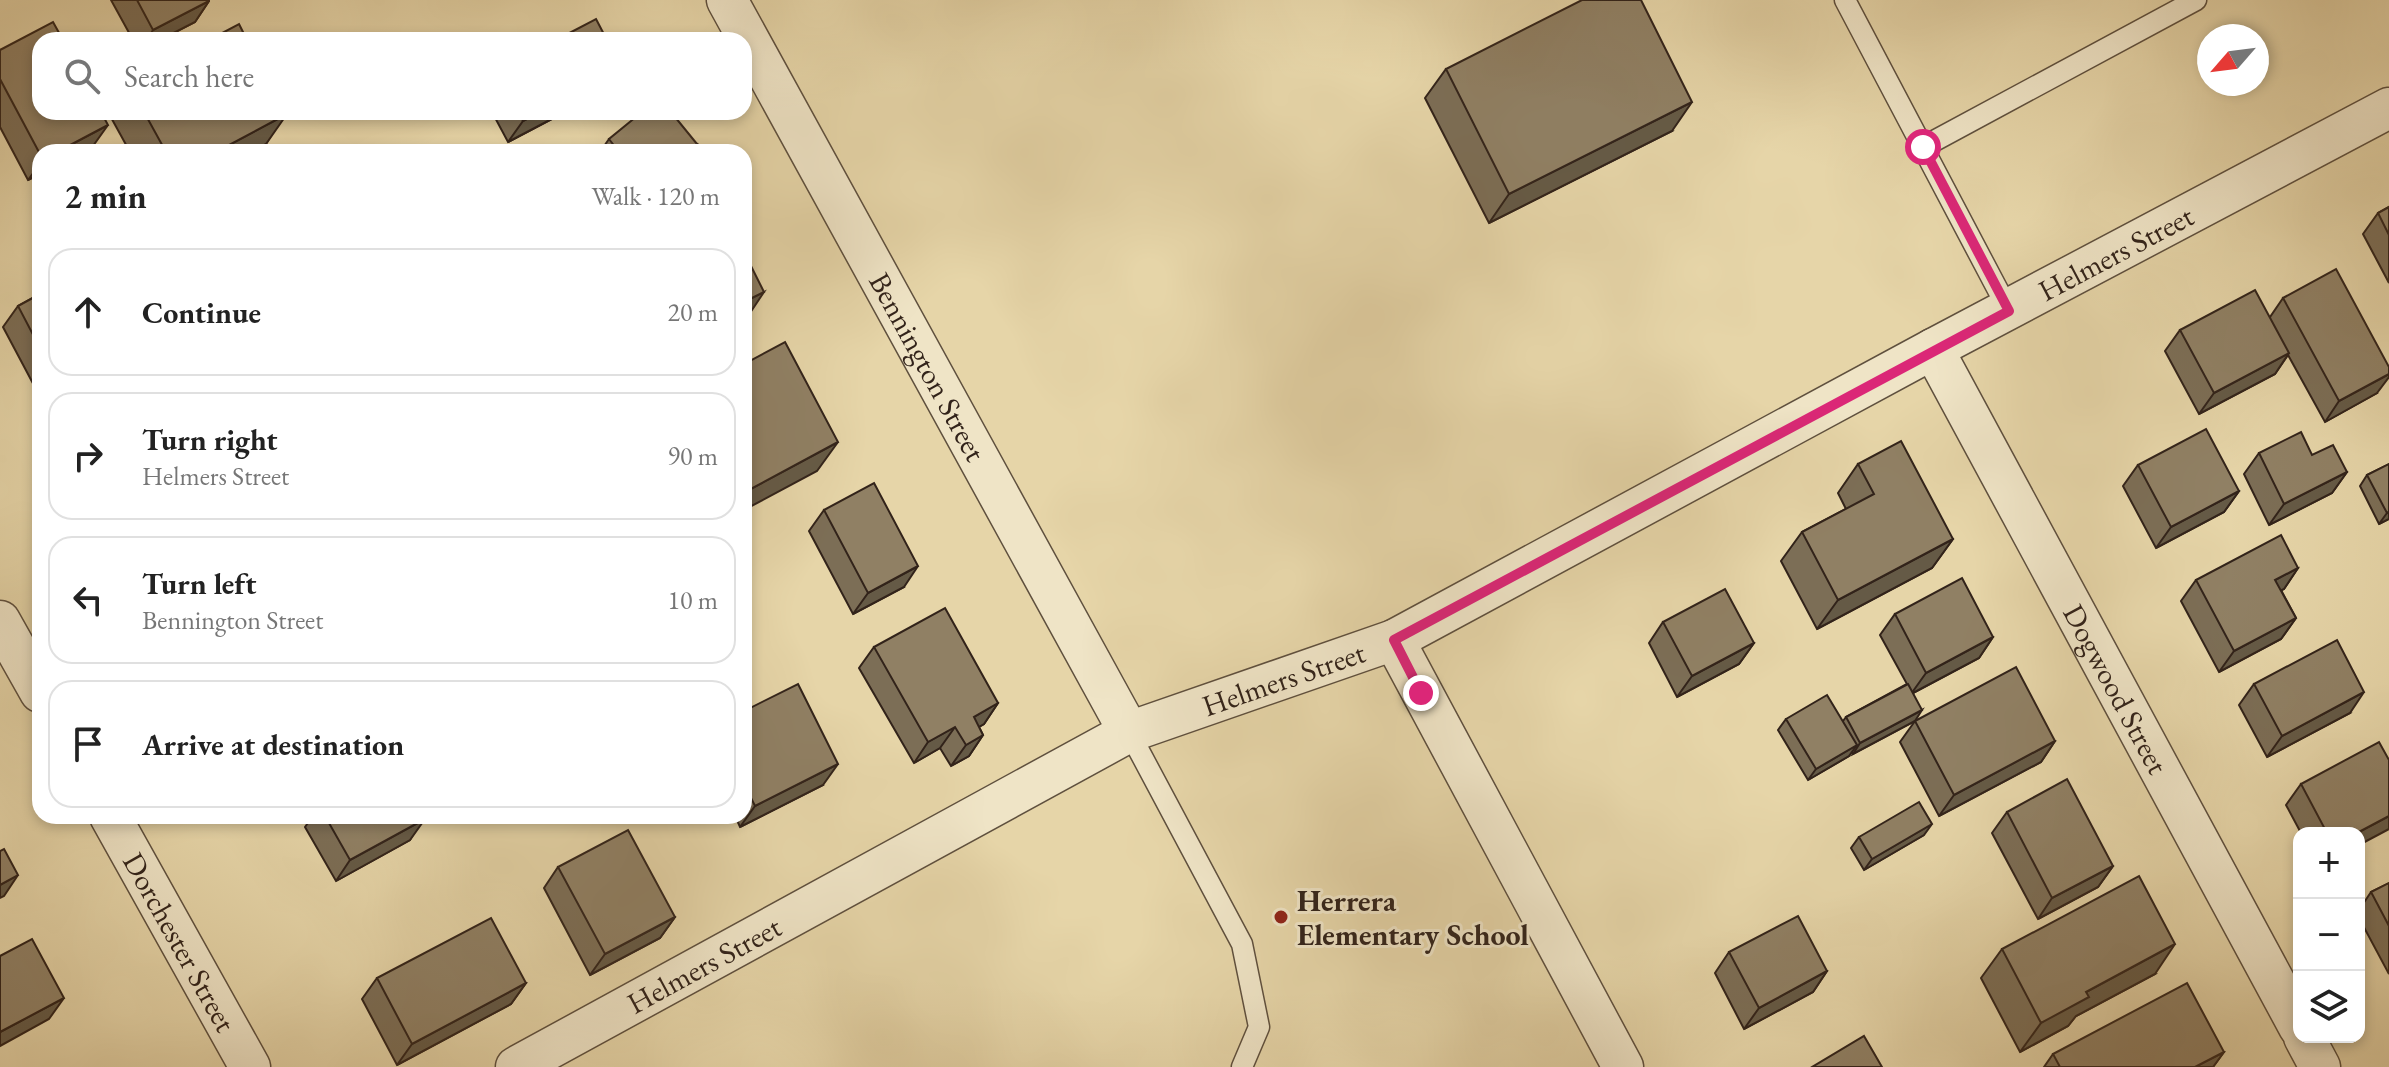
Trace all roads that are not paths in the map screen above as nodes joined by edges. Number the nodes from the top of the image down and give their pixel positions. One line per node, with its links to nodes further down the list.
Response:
1 (727, 0): 4 (street, Bennington Street)
2 (1845, 0): 7 (lane)
3 (2196, 0): 7 (lane)
4 (745, 32)
5 (752, 46): 13 (street, Bennington Street)
6 (2389, 108): 8 (street, Helmers Street)
7 (1923, 147): 8 (lane)
8 (2009, 311): 9 (street, Helmers Street)
9 (1933, 349): 11 (street, Helmers Street); 15 (street, Dogwood Street)
10 (0, 621): 12 (street)
11 (1394, 640): 13 (street, Helmers Street); 17 (street)
12 (32, 678)
13 (1129, 732): 19 (street, Helmers Street); 20 (lane)
14 (114, 824): 18 (street, Dorchester Street)
15 (2293, 1016)
16 (2307, 1043): 21 (street)
17 (1617, 1065)
18 (250, 1067)
19 (516, 1067)
20 (1242, 1067)
21 (2320, 1067)

